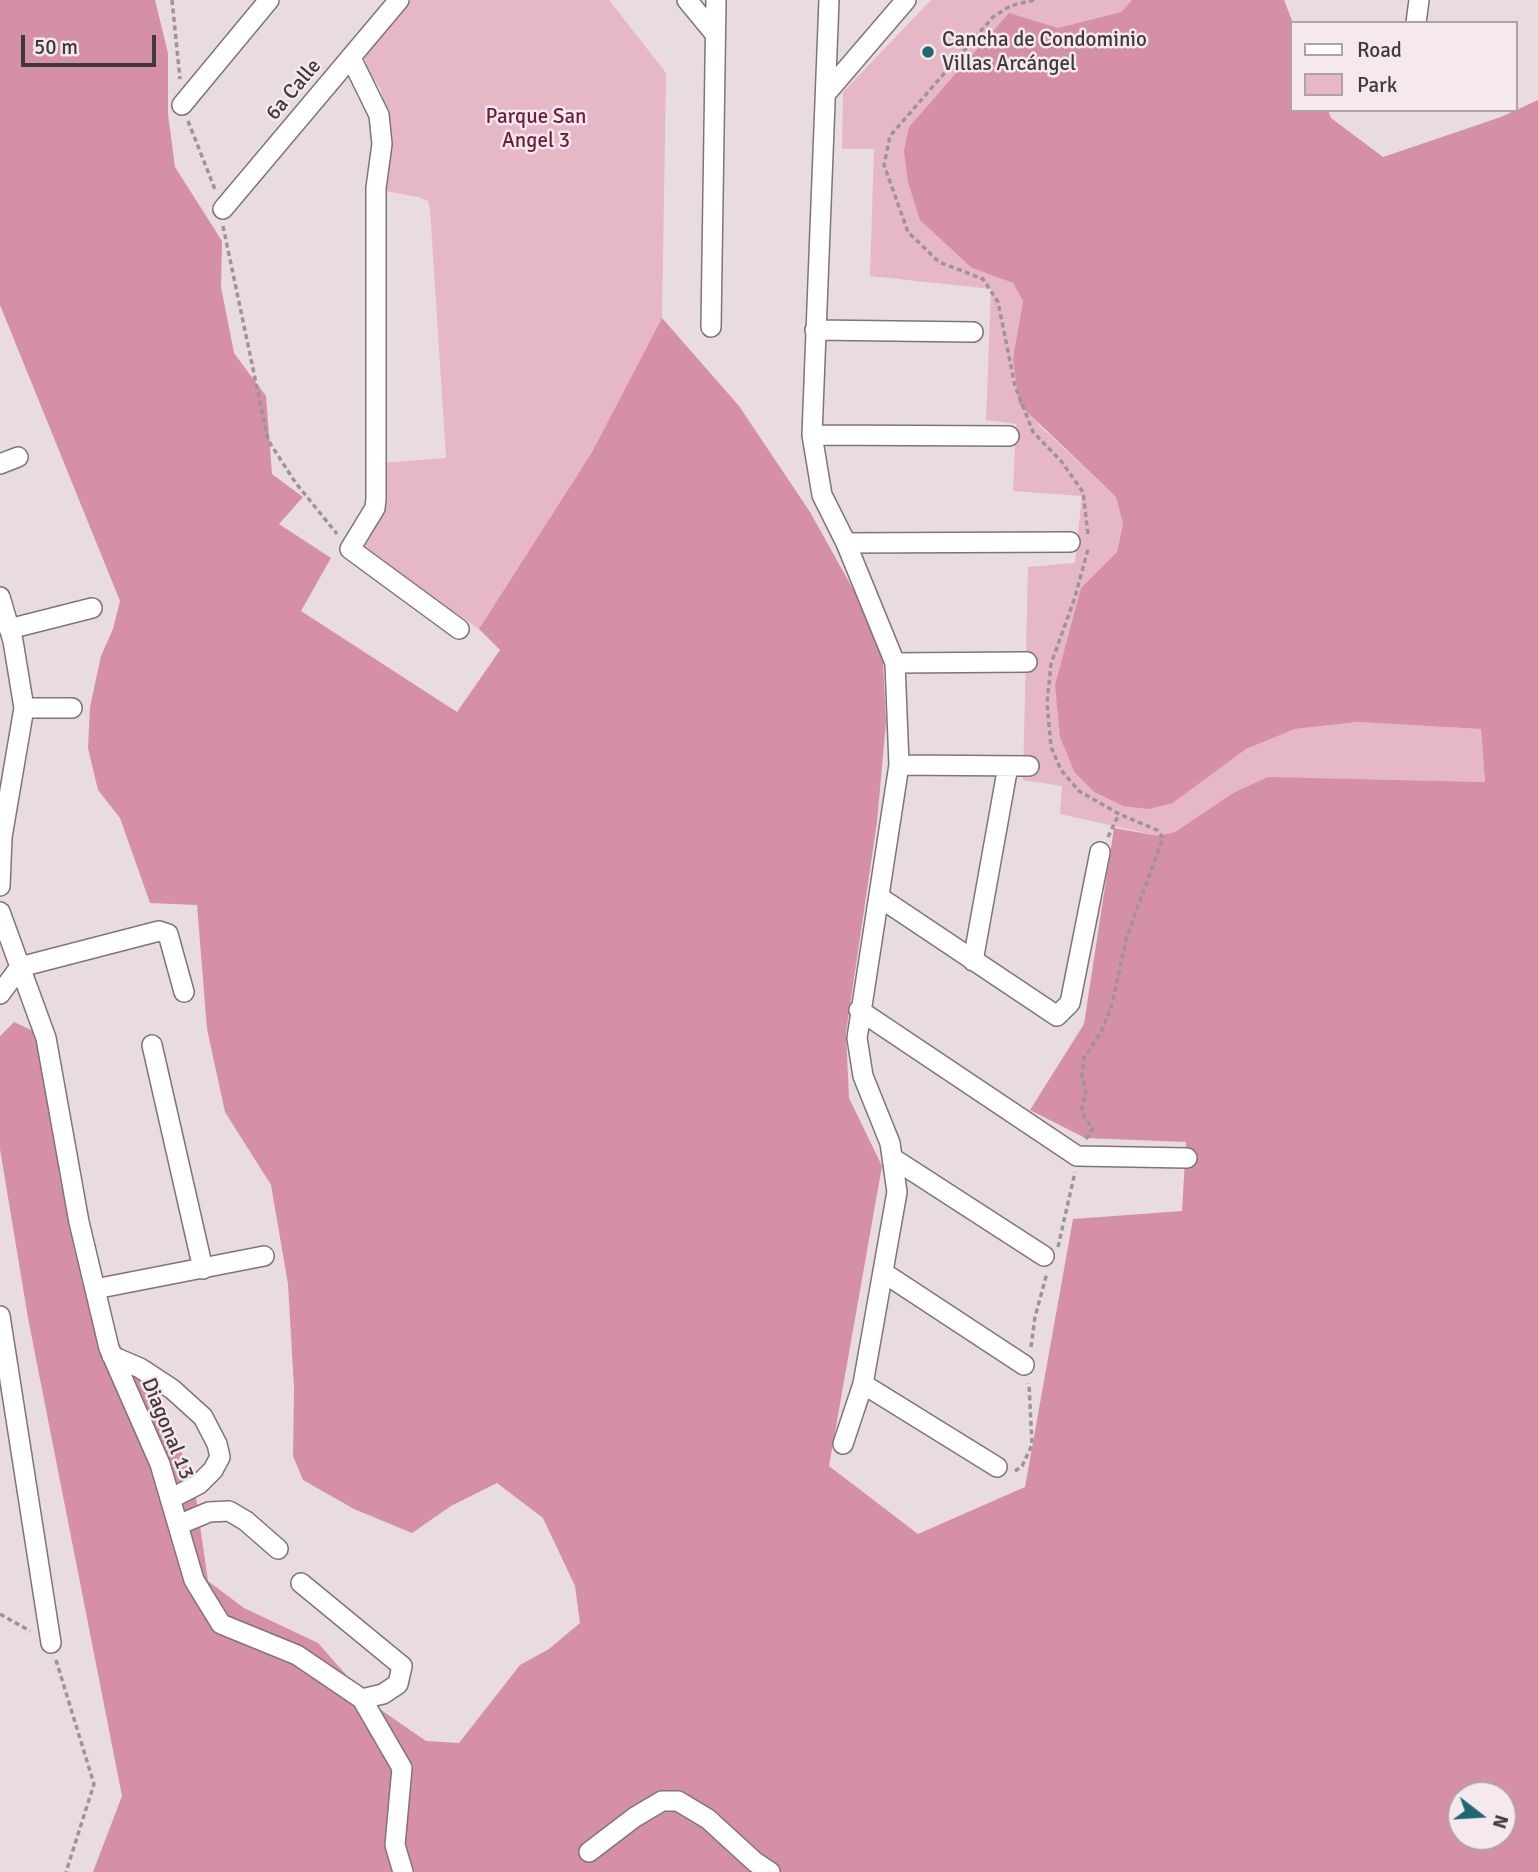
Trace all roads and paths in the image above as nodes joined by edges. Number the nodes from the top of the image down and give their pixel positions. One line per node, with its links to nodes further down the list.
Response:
1 (173, 0): 13 (path)
2 (269, 0): 13 (street)
3 (400, 0): 11 (street, 6a Calle)
4 (687, 0): 10 (street)
5 (716, 0): 10 (street)
6 (829, 0): 12 (street)
7 (906, 0): 12 (street)
8 (1419, 0): 9 (street)
9 (1416, 21)
10 (715, 34): 15 (street)
11 (352, 58): 14 (street, 6a Calle); 22 (street)
12 (828, 91): 16 (street)
13 (182, 105): 14 (path)
14 (223, 209): 22 (path)
15 (711, 327)
16 (815, 330): 17 (street); 18 (street)
17 (974, 332)
18 (812, 435): 19 (street); 21 (street)
19 (1009, 436)
20 (1070, 542): 21 (street)
21 (846, 543): 28 (street)
22 (350, 549): 26 (street)
23 (0, 597): 25 (street)
24 (92, 608): 25 (street)
25 (9, 629): 29 (street)
26 (459, 629)
27 (1027, 662): 28 (street)
28 (895, 663): 31 (street)
29 (24, 708): 30 (street); 36 (street)
30 (72, 708)
31 (899, 765): 32 (street); 37 (street)
32 (1008, 766): 33 (street); 39 (street)
33 (1029, 766)
34 (1119, 814): 35 (path)
35 (1100, 852): 39 (street)
36 (0, 886)
37 (879, 897): 39 (street); 43 (street)
38 (0, 912): 40 (street, Diagonal 13)
39 (973, 961)
40 (20, 967): 41 (street); 42 (street); 52 (street, Diagonal 13)
41 (184, 992)
42 (0, 994)
43 (859, 1010): 45 (street); 46 (street)
44 (152, 1045): 50 (street)
45 (1077, 1156): 47 (street); 49 (path)
46 (894, 1158): 49 (street); 51 (street)
47 (1187, 1158)
48 (264, 1256): 50 (street)
49 (1051, 1257): 55 (path)
50 (204, 1269): 52 (street)
51 (884, 1273): 55 (street); 56 (street)
52 (95, 1289): 54 (street, Diagonal 13)
53 (0, 1316): 64 (street)
54 (112, 1356): 59 (street, Diagonal 13); 59 (street)
55 (1028, 1366): 58 (path)
56 (863, 1384): 57 (street); 58 (street)
57 (843, 1444)
58 (997, 1467)
59 (170, 1499): 60 (street, Diagonal 13)
60 (178, 1525): 61 (street); 65 (street, Diagonal 13)
61 (278, 1549)
62 (301, 1583): 65 (street)
63 (0, 1614): 64 (path)
64 (51, 1643): 67 (path)
65 (362, 1699): 68 (street, Diagonal 13)
66 (589, 1852): 69 (street)
67 (66, 1872)
68 (403, 1872)
69 (770, 1872)

